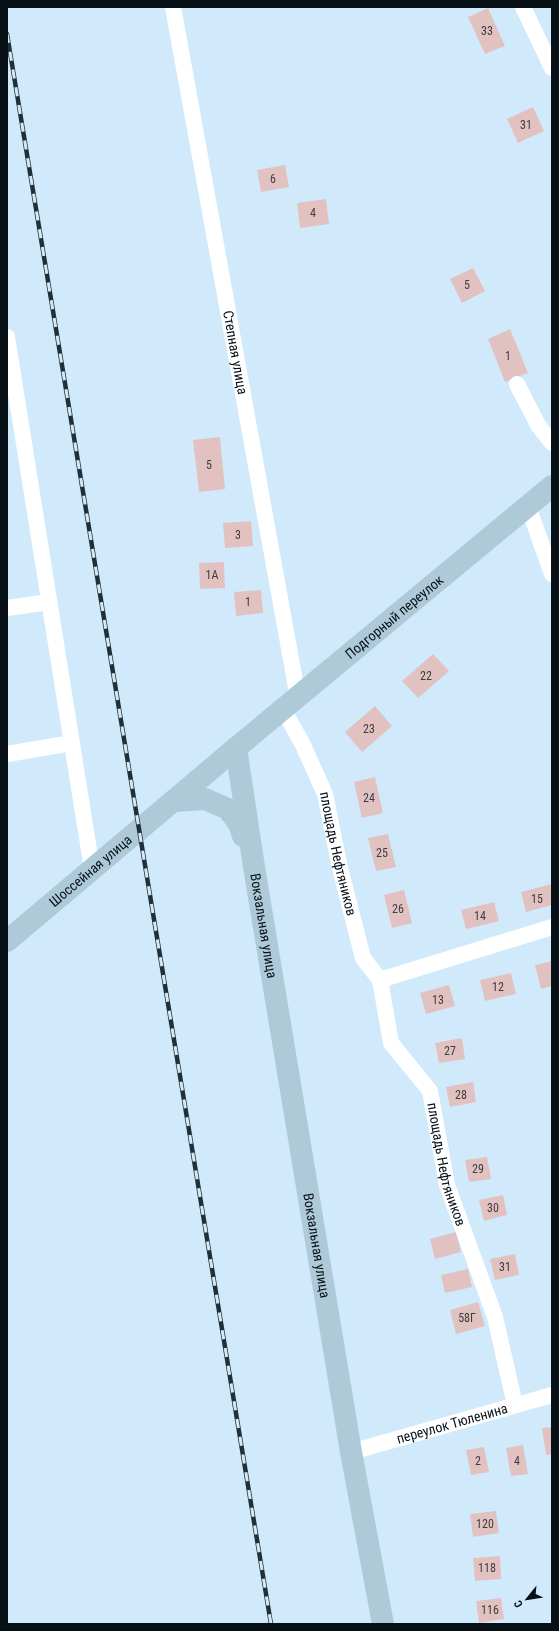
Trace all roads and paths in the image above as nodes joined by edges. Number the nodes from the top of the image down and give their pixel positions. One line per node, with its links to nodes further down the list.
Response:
1 (173, 7): 12 (street, Степная улица)
2 (522, 7): 3 (street)
3 (552, 68)
4 (7, 337): 10 (street)
5 (517, 384): 6 (street)
6 (552, 443)
7 (552, 486): 8 (main road, Подгорный переулок)
8 (528, 506): 9 (street); 12 (main road, Подгорный переулок)
9 (552, 574)
10 (50, 602): 11 (street); 13 (street)
11 (7, 608)
12 (290, 704): 14 (main road, Подгорный переулок); 21 (street, площадь Нефтяников)
13 (72, 743): 15 (street); 18 (street)
14 (236, 748): 16 (main road, Шоссейная улица); 17 (main road)
15 (7, 754)
16 (174, 801): 17 (main road); 18 (main road, Шоссейная улица)
17 (254, 867): 24 (main road, Вокзальная улица)
18 (92, 869): 20 (main road, Шоссейная улица)
19 (552, 927): 21 (street)
20 (7, 941)
21 (380, 980): 23 (street, площадь Нефтяников)
22 (552, 1395): 23 (street, переулок Тюленина)
23 (515, 1405): 24 (street, переулок Тюленина)
24 (352, 1452): 25 (main road, Вокзальная улица)
25 (383, 1624)

